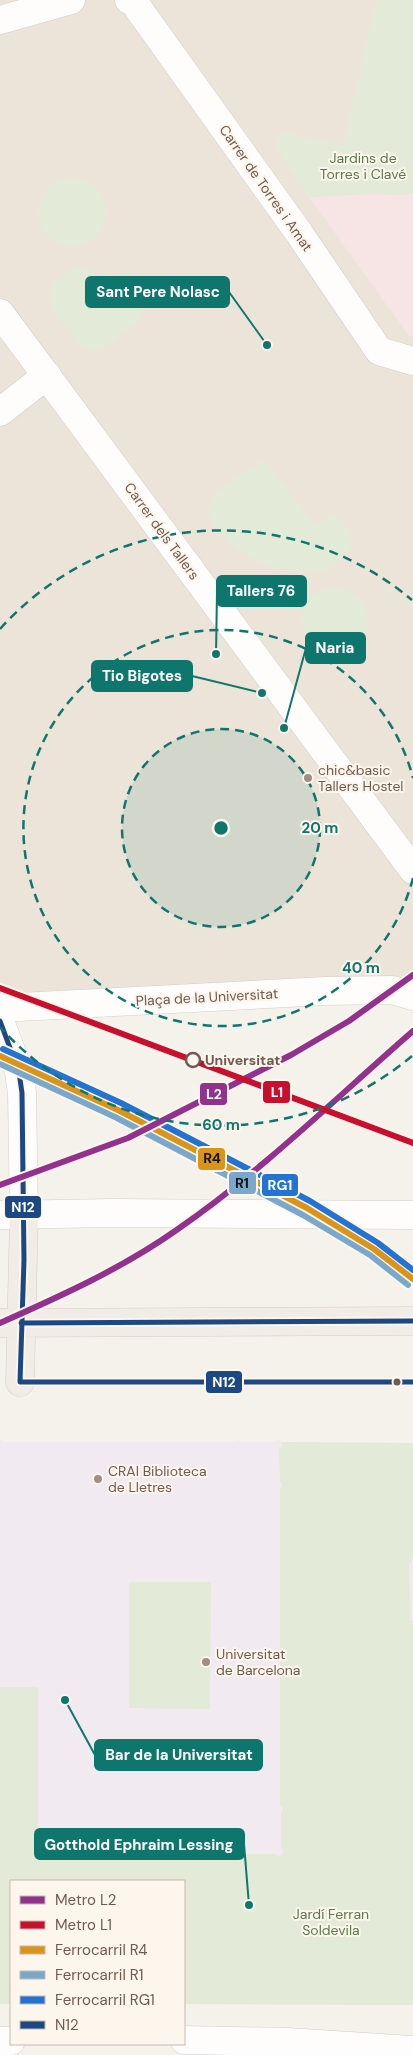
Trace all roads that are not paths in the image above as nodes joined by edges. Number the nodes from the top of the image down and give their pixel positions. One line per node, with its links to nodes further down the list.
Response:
1 (71, 0): 3 (street)
2 (129, 0): 5 (street, Carrer de Torres i Amat)
3 (0, 20)
4 (0, 313): 6 (street, Carrer dels Tallers)
5 (413, 361)
6 (47, 375): 7 (street); 8 (street, Carrer dels Tallers)
7 (0, 412)
8 (413, 870)
9 (402, 993): 10 (street, Plaça de la Universitat)
10 (0, 1008)
11 (0, 1021): 12 (street)
12 (12, 1214): 13 (street); 15 (main road)
13 (413, 1215)
14 (413, 1321): 15 (main road)
15 (11, 1323): 16 (main road)
16 (20, 1382)
17 (185, 2040): 18 (street)
18 (413, 2050)

